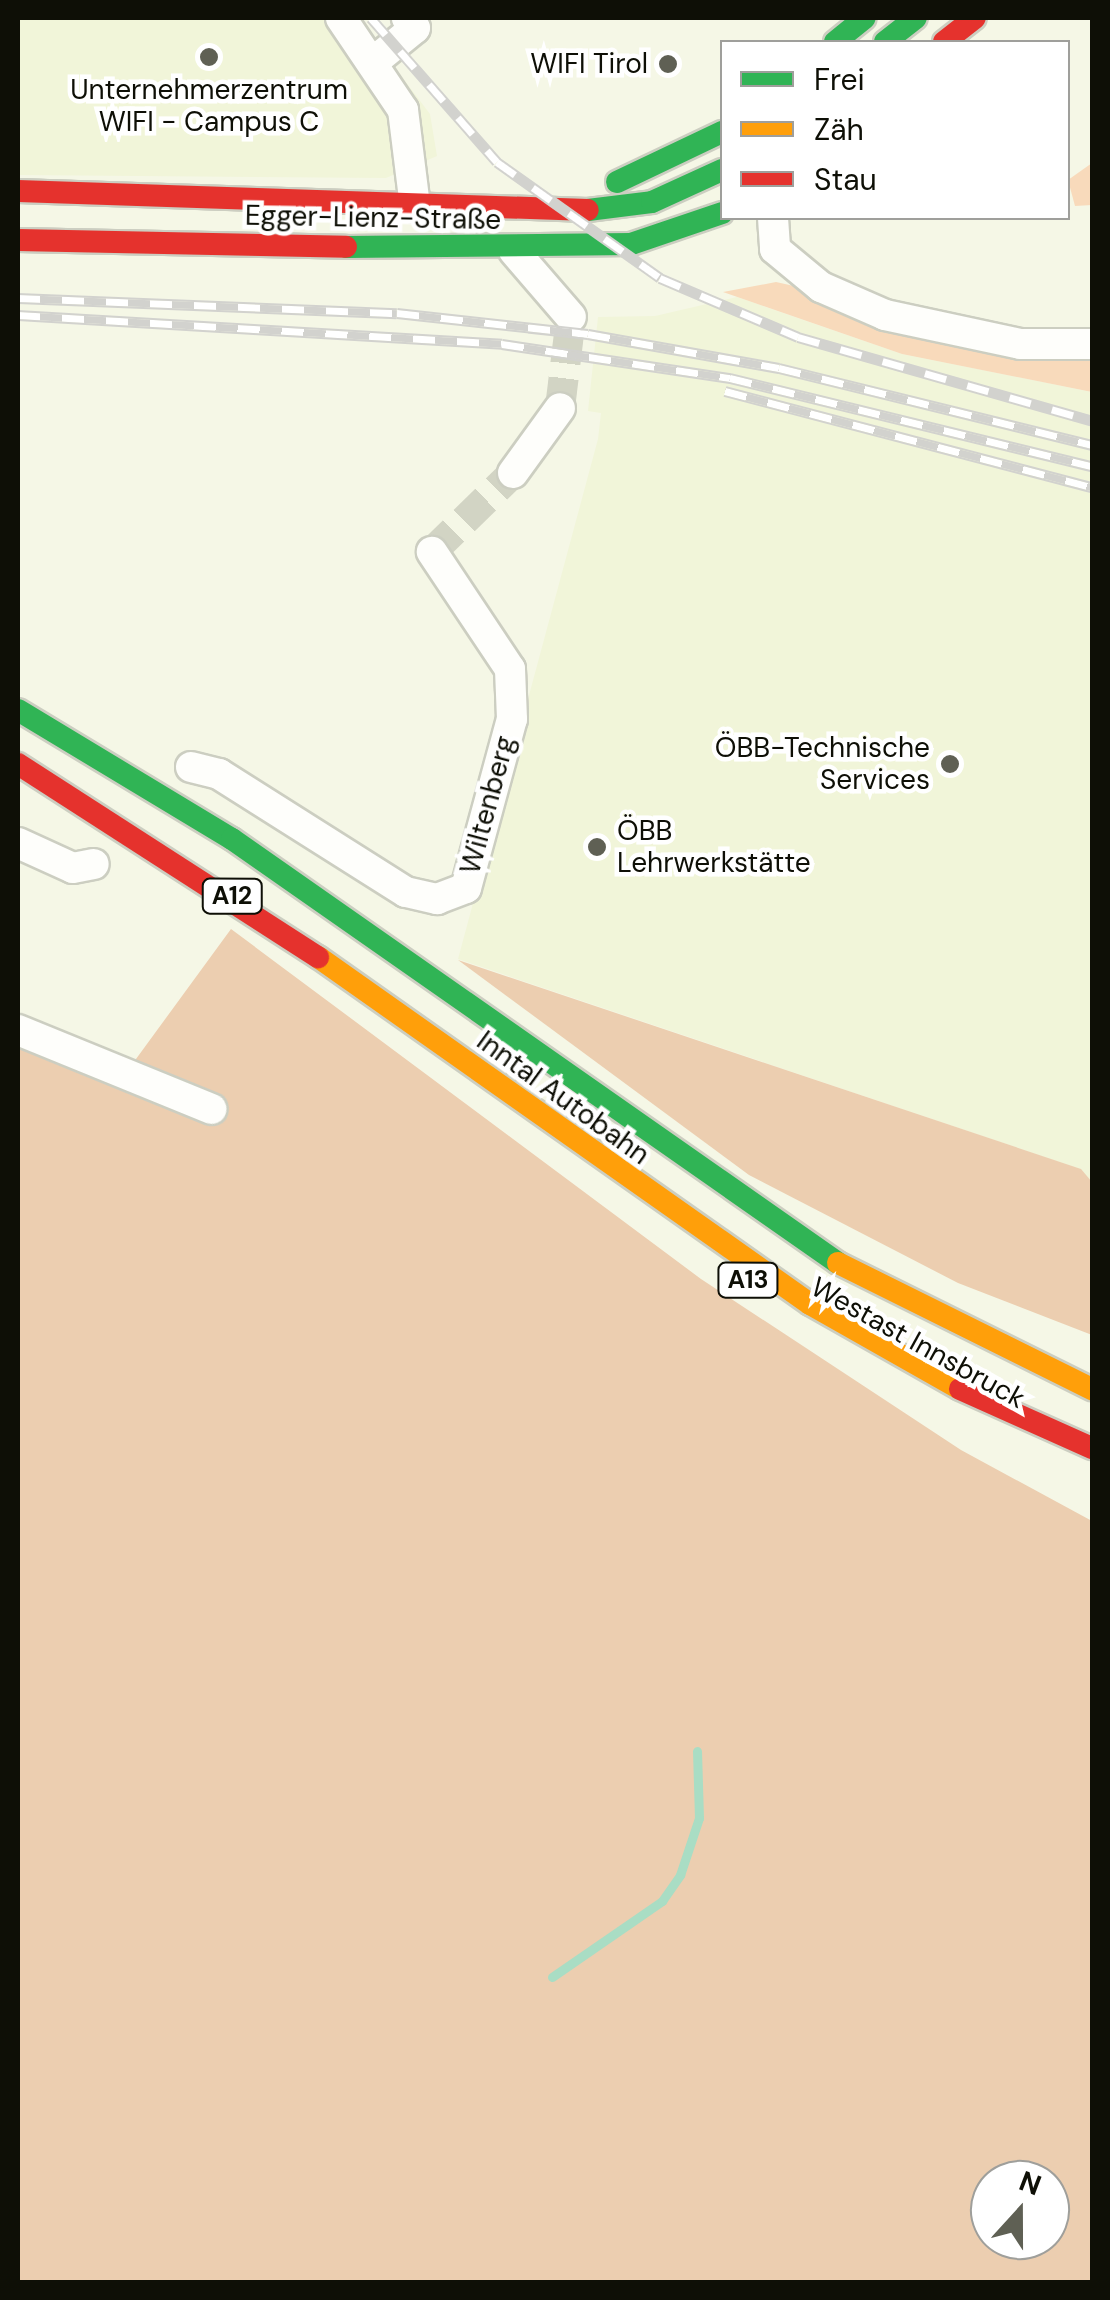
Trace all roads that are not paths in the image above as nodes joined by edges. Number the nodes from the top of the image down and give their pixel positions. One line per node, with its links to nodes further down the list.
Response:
1 (341, 18): 9 (street)
2 (408, 18): 9 (street)
3 (866, 18): 6 (main road)
4 (916, 18): 7 (main road)
5 (974, 18): 8 (main road)
6 (837, 40)
7 (888, 40)
8 (946, 40)
9 (372, 63): 13 (street)
10 (720, 133): 13 (main road, Egger-Lienz-Straße)
11 (720, 171): 13 (main road, Egger-Lienz-Straße)
12 (18, 191): 13 (main road, Egger-Lienz-Straße)
13 (414, 206)
14 (720, 214): 17 (main road, Egger-Lienz-Straße)
15 (773, 220): 19 (street)
16 (18, 240): 17 (main road, Egger-Lienz-Straße)
17 (514, 251): 18 (street)
18 (570, 317)
19 (1092, 344)
20 (560, 408): 21 (street)
21 (513, 473)
22 (432, 552): 25 (street, Wiltenberg)
23 (18, 710): 30 (main road, Inntal Autobahn / A12)
24 (18, 764): 29 (main road, Inntal Autobahn / A12)
25 (190, 767)
26 (18, 843): 27 (street)
27 (94, 864)
28 (18, 1030): 31 (street)
29 (436, 1042): 34 (main road, Inntal Autobahn / A12); 35 (main road, Westast Innsbruck / A13)
30 (524, 1048): 32 (main road, Westast Innsbruck); 33 (main road, Inntal Autobahn / A12)
31 (212, 1109)
32 (1058, 1341)
33 (1092, 1390)
34 (1092, 1448)
35 (1092, 1467)

